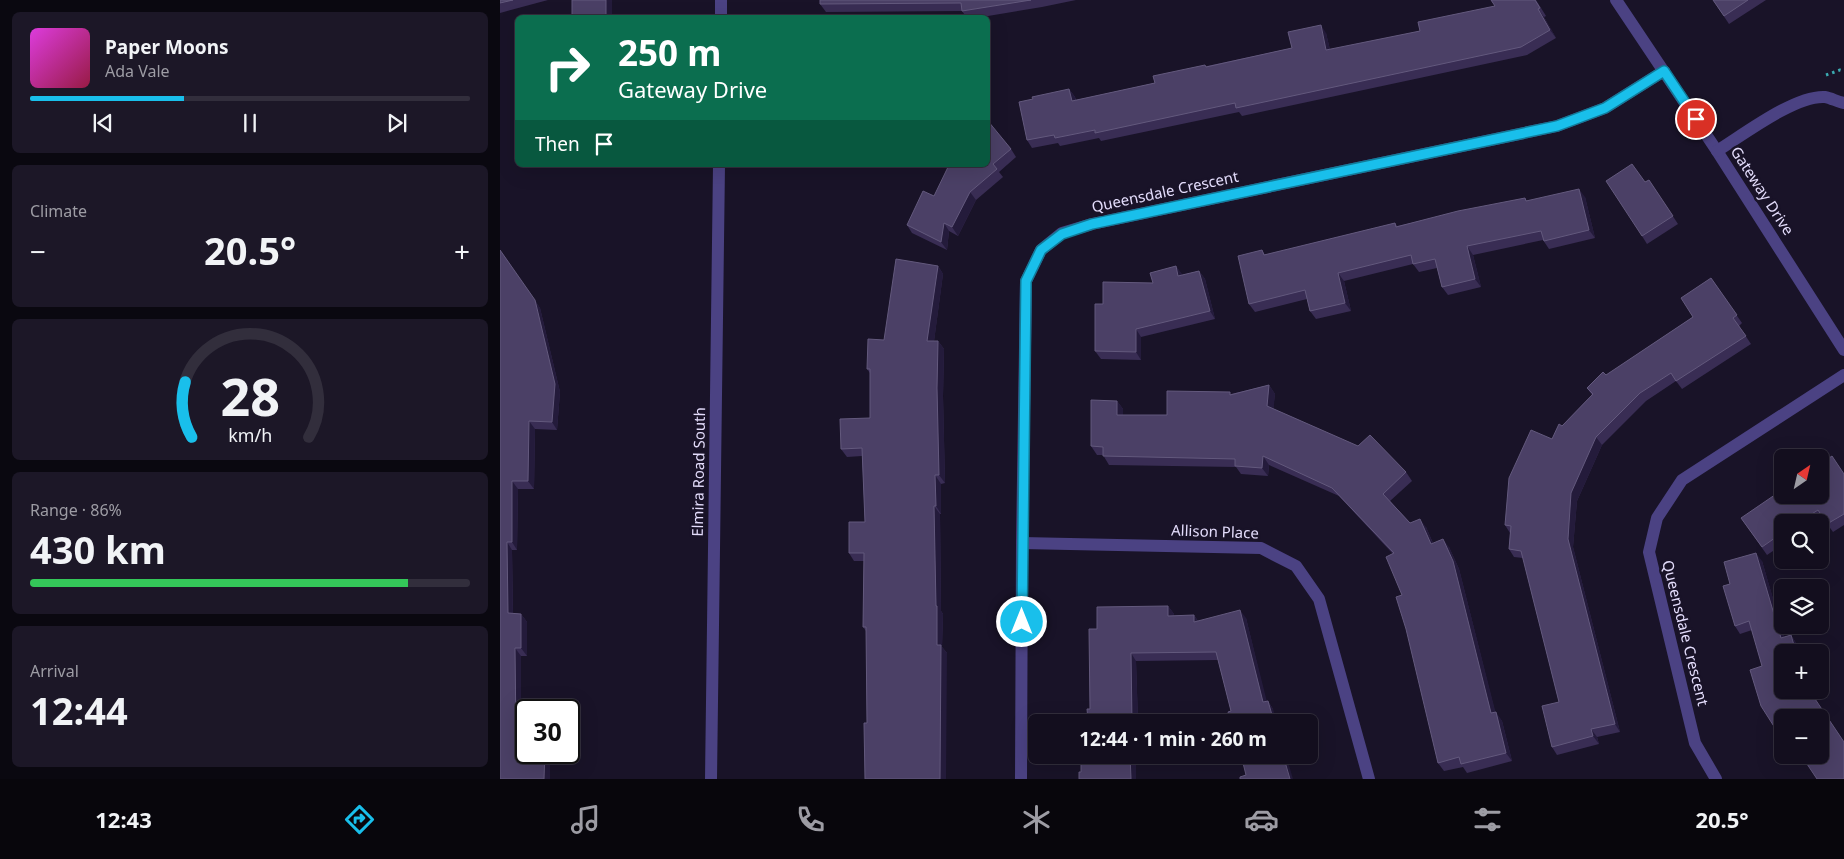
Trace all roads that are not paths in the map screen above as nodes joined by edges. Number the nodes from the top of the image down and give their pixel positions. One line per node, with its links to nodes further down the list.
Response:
1 (721, 0): 3 (street)
2 (1616, 0): 4 (street, Gateway Drive)
3 (721, 15)
4 (1664, 71): 6 (street, Gateway Drive); 10 (street, Queensdale Crescent)
5 (1844, 104): 6 (street)
6 (1717, 151): 8 (street, Gateway Drive)
7 (719, 167): 12 (street, Elmira Road South)
8 (1844, 350)
9 (1844, 375): 11 (street, Queensdale Crescent)
10 (1022, 543): 13 (street, Queensdale Crescent); 14 (street, Allison Place)
11 (1713, 775): 15 (street)
12 (711, 779)
13 (1021, 779)
14 (1369, 779)
15 (1700, 779)

